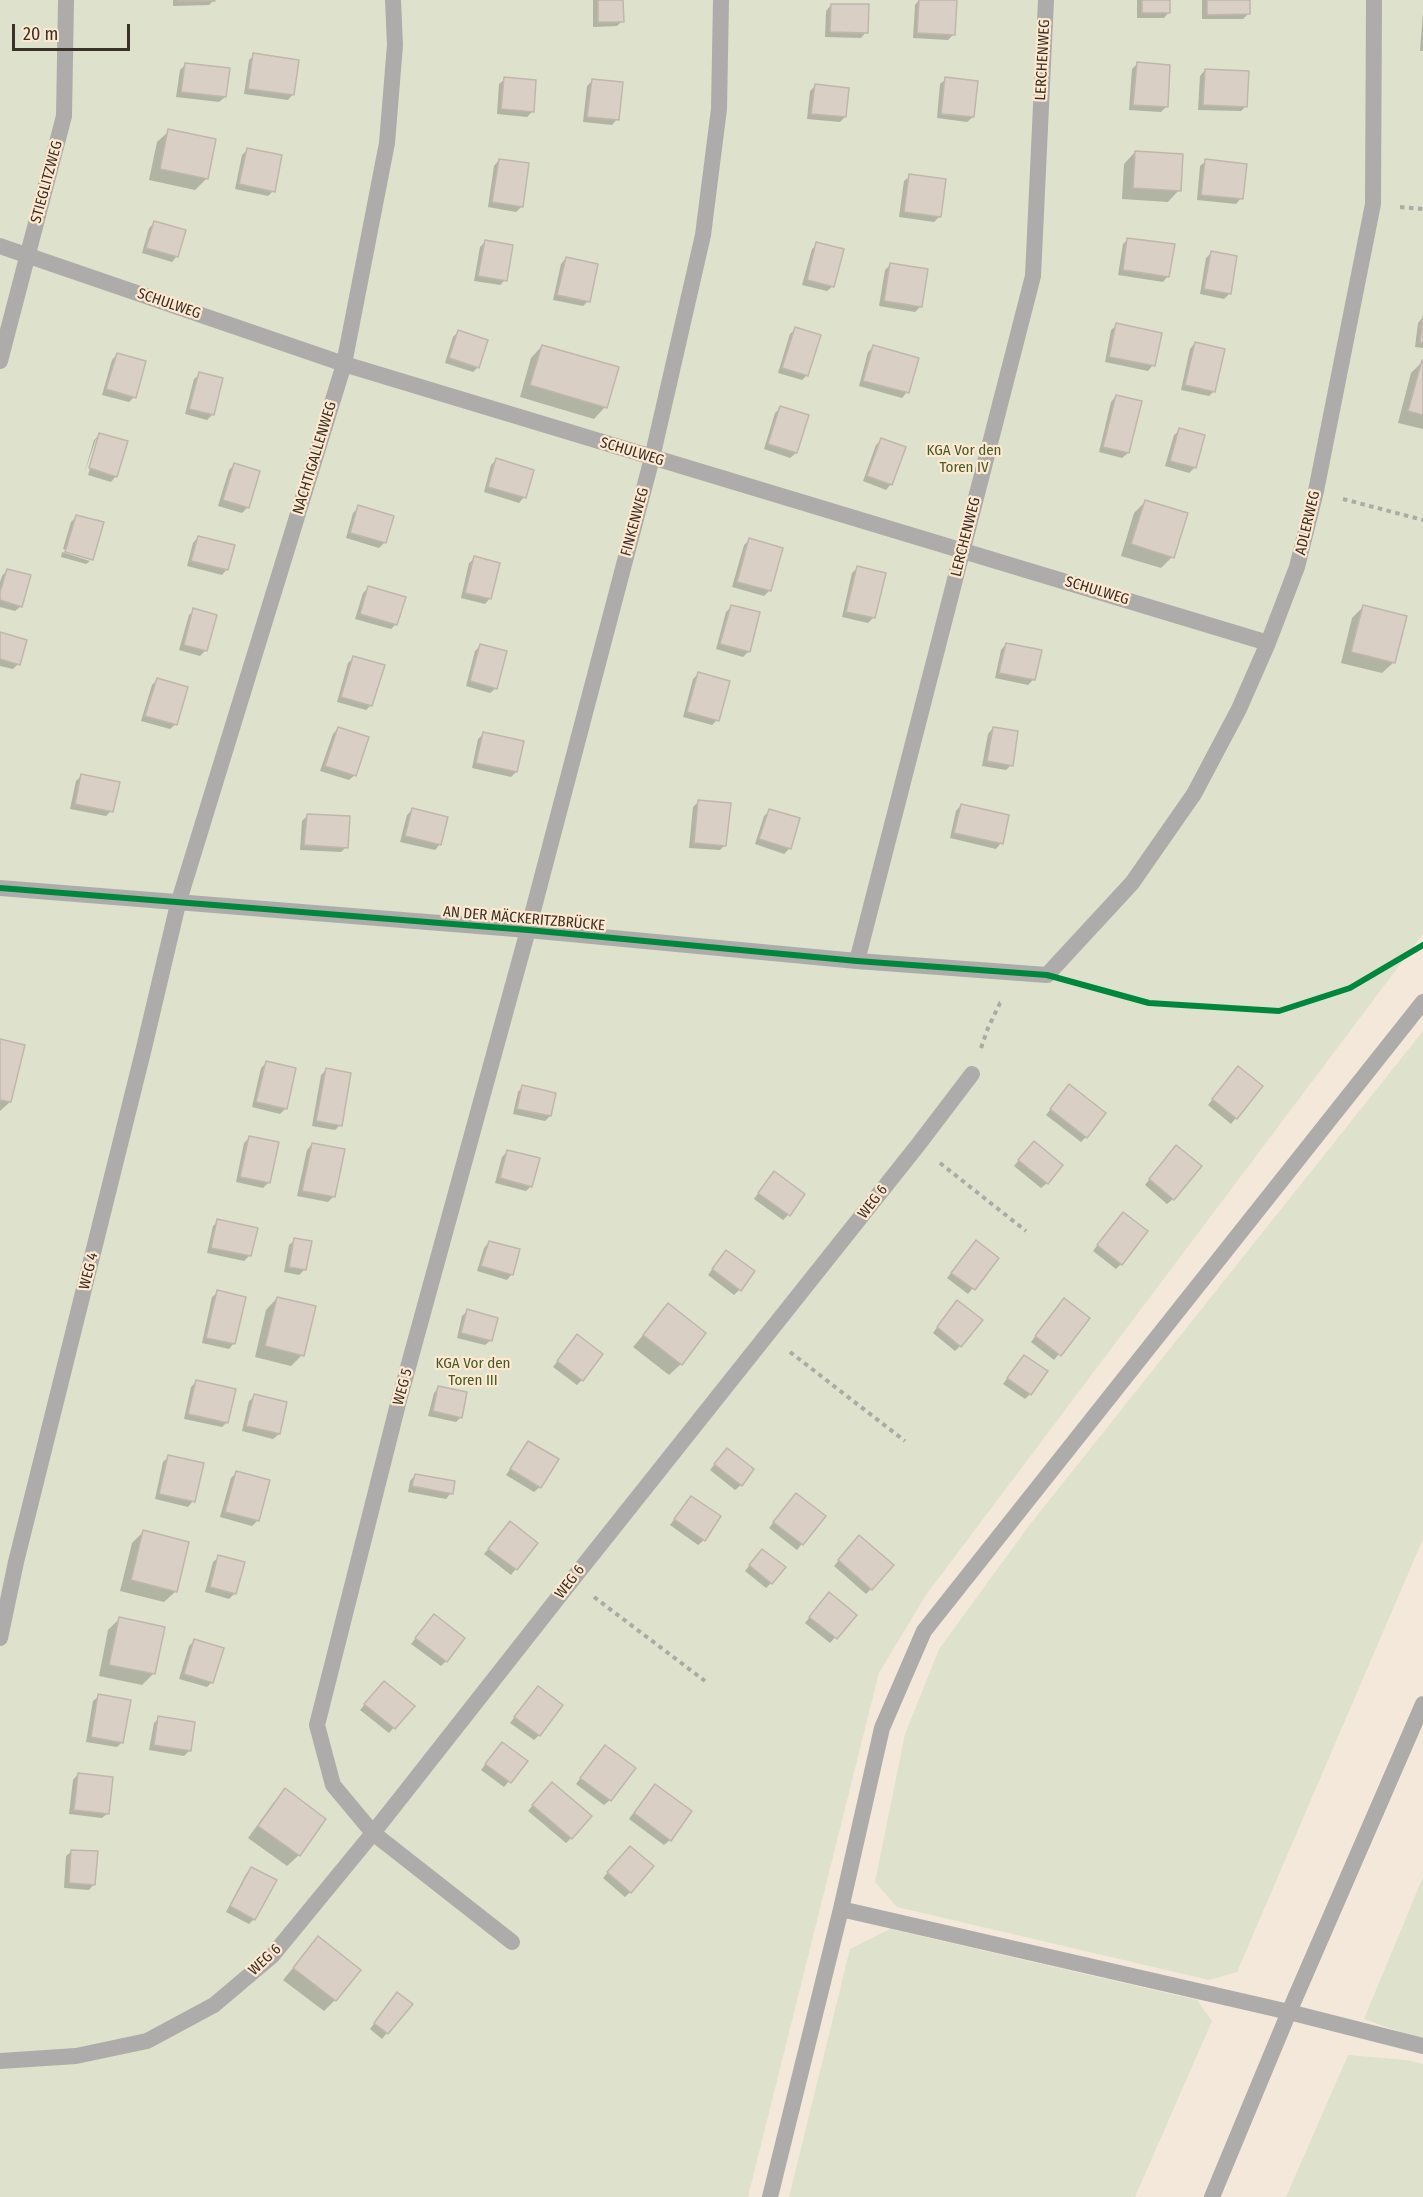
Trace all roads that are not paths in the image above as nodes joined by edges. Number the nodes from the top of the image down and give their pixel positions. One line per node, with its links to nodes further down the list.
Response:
1 (66, 0): 7 (lane, STIEGLITZWEG)
2 (393, 0): 9 (lane, NACHTIGALLENWEG)
3 (721, 0): 10 (lane, FINKENWEG)
4 (1046, 0): 11 (lane, LERCHENWEG)
5 (1374, 0): 12 (lane, ADLERWEG)
6 (0, 246): 7 (lane, SCHULWEG)
7 (27, 256): 8 (lane, STIEGLITZWEG); 9 (lane, SCHULWEG)
8 (0, 361)
9 (344, 364): 10 (lane, SCHULWEG); 14 (lane, NACHTIGALLENWEG)
10 (652, 458): 11 (lane, SCHULWEG); 15 (lane, FINKENWEG)
11 (963, 551): 12 (lane, SCHULWEG); 16 (lane, LERCHENWEG)
12 (1268, 643): 17 (lane, ADLERWEG)
13 (0, 888): 14 (lane, AN DER MÄCKERITZBRÜCKE)
14 (178, 904): 15 (lane, AN DER MÄCKERITZBRÜCKE); 20 (lane, WEG 4)
15 (528, 930): 16 (lane, AN DER MÄCKERITZBRÜCKE); 22 (lane, WEG 5)
16 (857, 961): 17 (lane, AN DER MÄCKERITZBRÜCKE)
17 (1047, 975)
18 (1423, 1002): 23 (lane)
19 (972, 1074): 22 (lane, WEG 6)
20 (0, 1638)
21 (1423, 1704): 25 (lane)
22 (374, 1833): 24 (lane, WEG 5); 27 (lane, WEG 6)
23 (841, 1909): 25 (lane); 28 (lane)
24 (512, 1942)
25 (1289, 2013): 26 (lane); 29 (lane)
26 (1423, 2046)
27 (0, 2061)
28 (770, 2197)
29 (1212, 2197)

